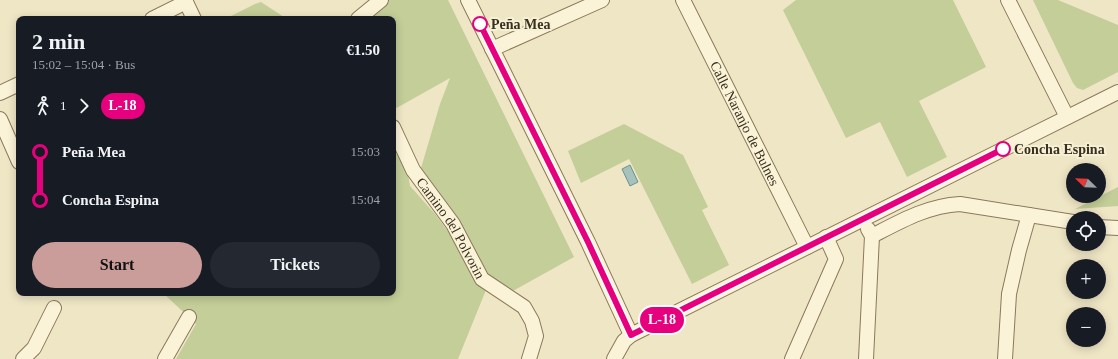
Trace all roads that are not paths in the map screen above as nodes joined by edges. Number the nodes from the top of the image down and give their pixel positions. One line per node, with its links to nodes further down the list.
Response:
1 (381, 0): 9 (street)
2 (468, 0): 10 (street)
3 (602, 0): 10 (street)
4 (683, 0): 25 (street, Calle Naranjo de Bulnes)
5 (1008, 0): 14 (street)
6 (186, 1): 7 (street); 8 (street)
7 (158, 16)
8 (193, 16)
9 (362, 16)
10 (492, 49): 28 (street)
11 (16, 85): 13 (street)
12 (1118, 92): 14 (street)
13 (0, 93)
14 (1067, 117): 19 (street)
15 (0, 119): 17 (street)
16 (396, 133): 31 (street, Camino del Polvorin)
17 (16, 155)
18 (1029, 215): 20 (street); 23 (street); 35 (street)
19 (863, 219): 23 (street); 24 (street)
20 (1066, 221)
21 (1106, 227): 22 (street)
22 (1118, 228)
23 (872, 236): 34 (street)
24 (826, 237): 25 (street); 33 (street)
25 (807, 247): 28 (street)
26 (54, 308): 29 (street)
27 (189, 317): 30 (street)
28 (631, 335): 32 (street)
29 (23, 359)
30 (165, 359)
31 (529, 359)
32 (614, 359)
33 (792, 359)
34 (866, 359)
35 (1005, 359)

